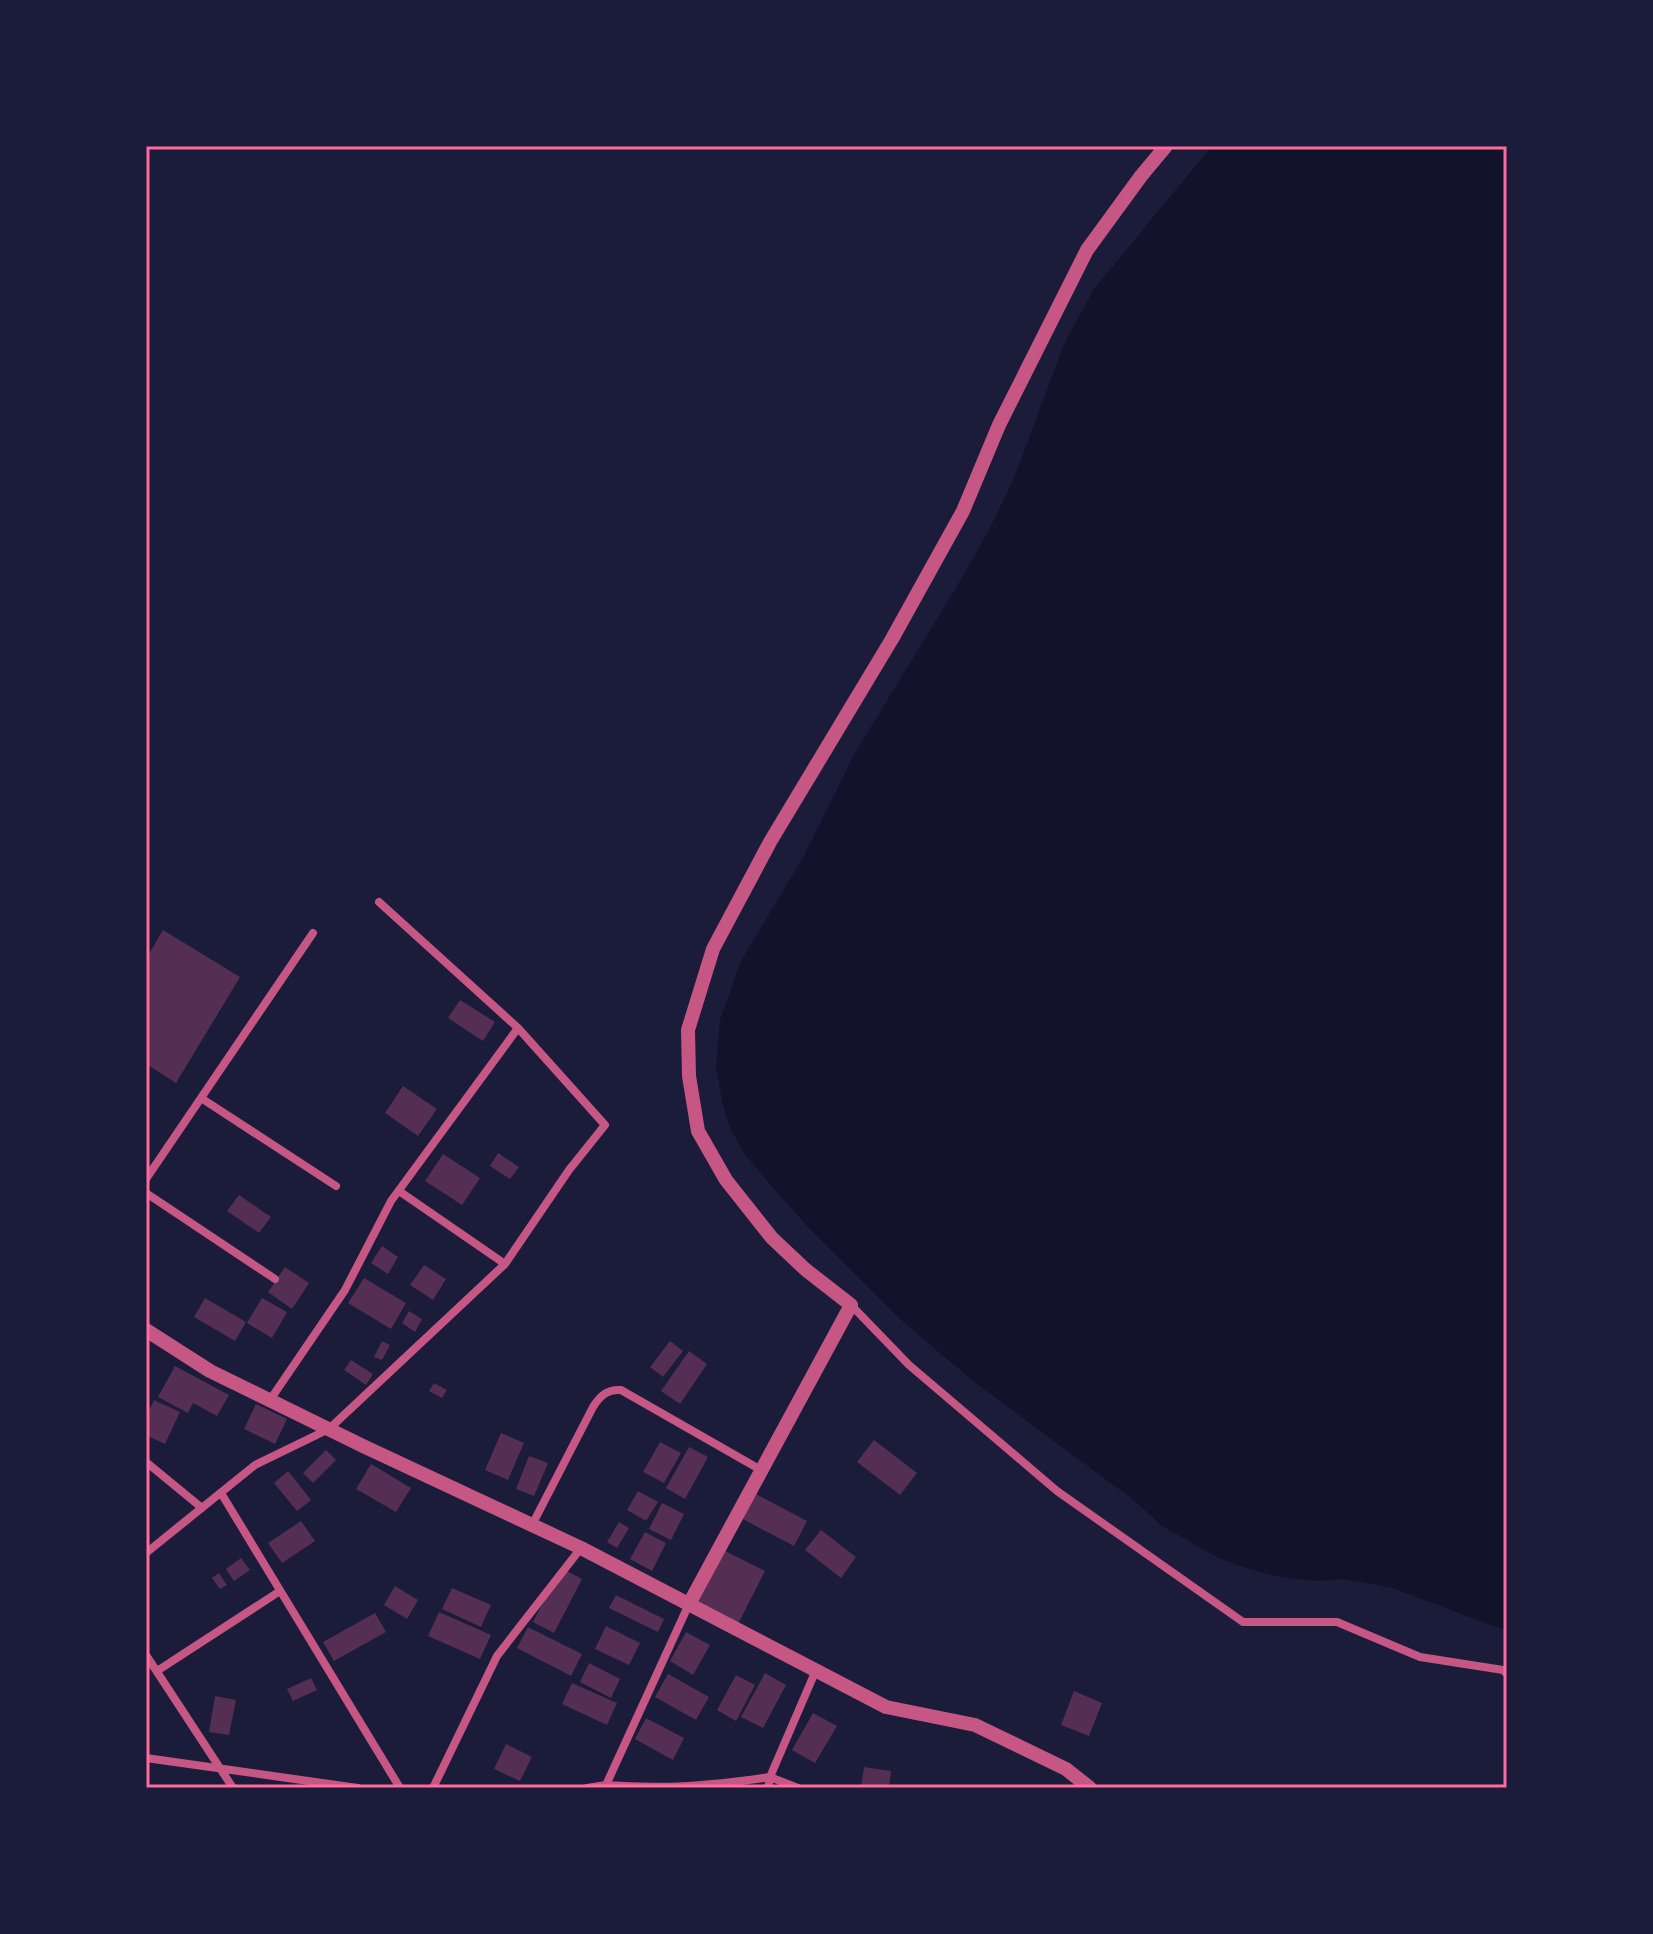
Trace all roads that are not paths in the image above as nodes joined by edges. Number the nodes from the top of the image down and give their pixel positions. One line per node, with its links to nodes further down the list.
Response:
1 (1166, 146): 12 (street)
2 (379, 902): 4 (street)
3 (313, 933): 5 (street)
4 (518, 1028): 8 (street); 10 (street)
5 (201, 1098): 6 (street); 7 (street)
6 (146, 1179)
7 (336, 1186)
8 (399, 1191): 10 (street); 14 (street)
9 (146, 1193): 11 (street)
10 (505, 1264): 15 (street)
11 (275, 1279)
12 (851, 1305): 17 (street); 28 (street)
13 (146, 1330): 14 (street)
14 (270, 1400): 15 (street)
15 (329, 1429): 18 (street); 20 (street)
16 (146, 1462): 19 (street)
17 (761, 1470): 20 (street); 24 (street)
18 (221, 1493): 19 (street); 23 (street)
19 (202, 1508): 22 (street)
20 (532, 1525): 21 (street)
21 (581, 1548): 24 (street); 38 (street)
22 (146, 1553)
23 (280, 1591): 27 (street); 37 (street)
24 (689, 1604): 26 (street); 33 (street)
25 (146, 1655): 27 (street)
26 (816, 1670): 32 (street); 43 (street)
27 (157, 1671): 30 (street)
28 (1507, 1674)
29 (146, 1758): 30 (street)
30 (220, 1768): 31 (street); 36 (street)
31 (226, 1777): 34 (street); 35 (street)
32 (770, 1777): 40 (street); 41 (street); 42 (street)
33 (606, 1785): 39 (street); 40 (street)
34 (223, 1788)
35 (233, 1788)
36 (357, 1788)
37 (400, 1788)
38 (433, 1788)
39 (587, 1788)
40 (638, 1788)
41 (768, 1788)
42 (798, 1788)
43 (1090, 1788)

